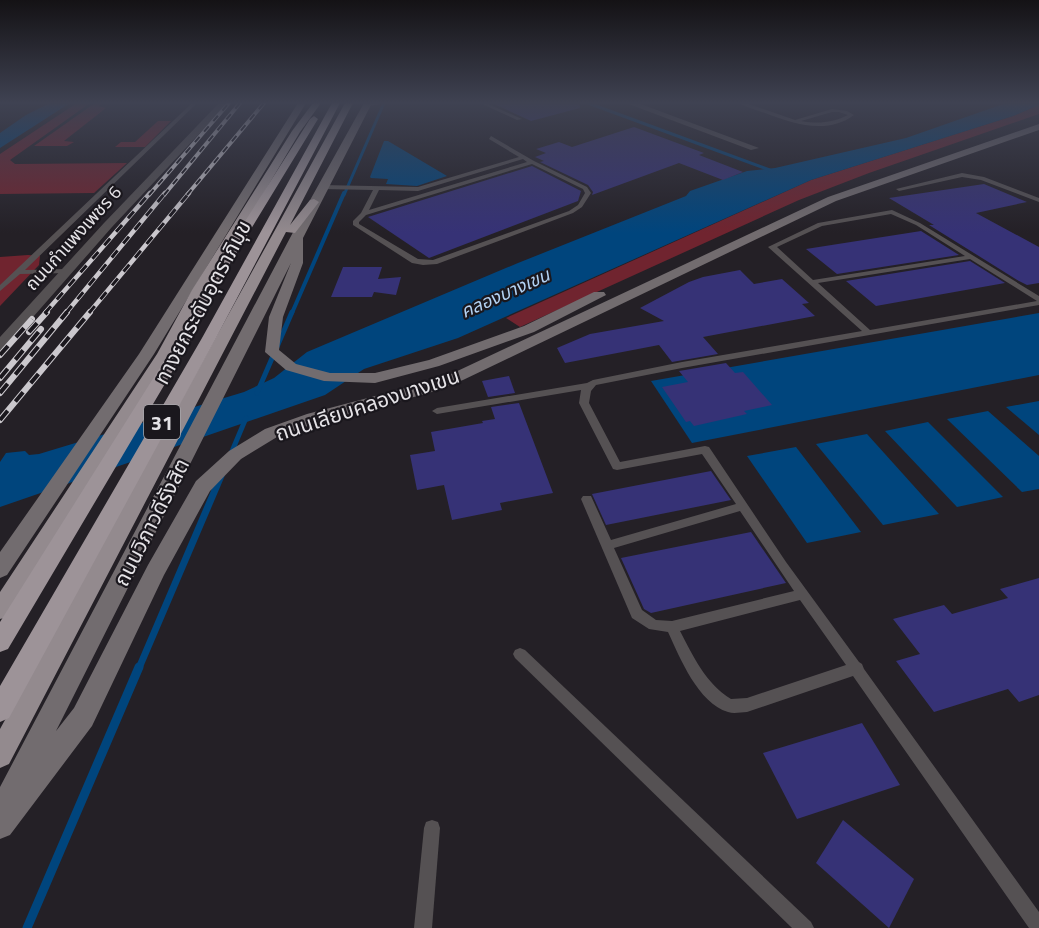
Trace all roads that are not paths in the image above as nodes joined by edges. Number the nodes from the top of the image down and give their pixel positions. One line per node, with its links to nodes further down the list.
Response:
1 (150, 146): 28 (lane)
2 (184, 146): 27 (street, ถนนกำแพงเพชร 6)
3 (276, 146): 22 (main road, 31)
4 (287, 146): 32 (highway, 31)
5 (296, 146): 45 (highway, ทางยกระดับอุตราภิมุข / 31)
6 (313, 146): 48 (highway, ทางยกระดับอุตราภิมุข / 31)
7 (326, 146): 29 (highway, ถนนวิภาวดีรังสิต / 31)
8 (343, 146): 16 (main road, ถนนวิภาวดีรังสิต / 31)
9 (505, 146): 14 (lane)
10 (749, 146): 13 (street)
11 (961, 146): 23 (main road)
12 (983, 146): 51 (main road, ถนนเลียบคลองบางเขน)
13 (754, 148)
14 (524, 158): 15 (lane); 17 (lane)
15 (532, 162): 21 (lane); 21 (lane)
16 (322, 186): 17 (lane); 20 (main road, ถนนวิภาวดีรังสิต / 31)
17 (377, 188): 21 (lane)
18 (899, 189): 19 (lane)
19 (1039, 200)
20 (314, 202): 24 (main road, ถนนวิภาวดีรังสิต / 31); 29 (highway)
21 (364, 214)
22 (223, 230): 32 (highway); 41 (main road, 31)
23 (736, 231)
24 (297, 238): 25 (main road, ถนนเลียบคลองบางเขน); 50 (main road, ถนนวิภาวดีรังสิต / 31)
25 (684, 255)
26 (972, 257): 30 (lane); 30 (lane); 33 (lane)
27 (67, 271): 28 (lane); 35 (street, ถนนกำแพงเพชร 6)
28 (18, 272): 31 (lane)
29 (260, 272): 49 (highway, ถนนวิภาวดีรังสิต / 31)
30 (812, 282): 34 (lane)
31 (0, 289)
32 (199, 290): 43 (highway, 31)
33 (1039, 301): 34 (lane)
34 (868, 332): 36 (lane)
35 (0, 346)
36 (589, 386): 37 (lane); 39 (lane)
37 (437, 411)
38 (587, 499): 40 (lane)
39 (741, 507): 40 (lane); 42 (lane)
40 (607, 546): 44 (lane)
41 (0, 569)
42 (804, 594): 44 (lane); 47 (lane)
43 (0, 610)
44 (672, 627): 47 (lane)
45 (0, 642)
46 (520, 654): 55 (lane)
47 (857, 668): 53 (lane)
48 (0, 710)
49 (0, 755)
50 (0, 814)
51 (0, 825)
52 (432, 828): 54 (lane)
53 (1039, 927)
54 (423, 928)
55 (805, 928)

